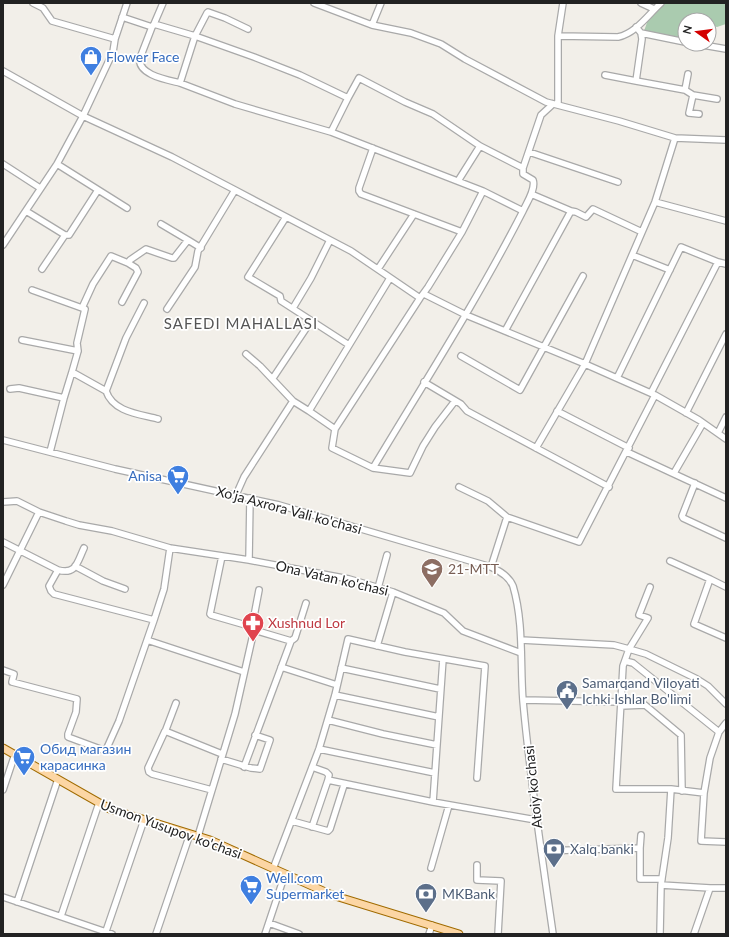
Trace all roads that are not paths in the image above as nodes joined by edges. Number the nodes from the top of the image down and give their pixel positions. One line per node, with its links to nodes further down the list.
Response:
1 (33, 3): 18 (street)
2 (127, 3): 10 (street)
3 (163, 3): 12 (street)
4 (314, 3): 11 (street)
5 (381, 3): 11 (street)
6 (563, 3): 17 (street)
7 (641, 3): 9 (street)
8 (661, 3): 9 (street)
9 (654, 9): 13 (street)
10 (122, 17): 12 (street); 18 (street)
11 (372, 25): 29 (street)
12 (153, 26): 16 (street); 24 (street)
13 (636, 27): 15 (street); 17 (street)
14 (248, 29): 16 (street)
15 (642, 33): 19 (street); 23 (street)
16 (196, 36): 24 (street); 27 (street)
17 (558, 36): 29 (street)
18 (115, 39): 31 (street)
19 (677, 40)
20 (3, 71): 31 (street)
21 (688, 74): 25 (street)
22 (605, 75): 23 (street)
23 (636, 81): 25 (street)
24 (180, 83): 32 (street)
25 (685, 90): 26 (street)
26 (693, 94): 28 (street); 30 (street)
27 (348, 98): 32 (street); 35 (street)
28 (717, 99)
29 (555, 104): 33 (street); 37 (street)
30 (699, 114)
31 (83, 116): 39 (street); 45 (street)
32 (331, 132): 36 (street)
33 (675, 138): 34 (street); 48 (street)
34 (726, 140)
35 (480, 146): 40 (street); 41 (street)
36 (373, 148): 41 (street); 53 (street)
37 (529, 152): 40 (street); 42 (street)
38 (3, 164): 43 (street)
39 (57, 164): 43 (street); 44 (street)
40 (523, 168): 47 (street)
41 (458, 181): 46 (street)
42 (618, 182)
43 (40, 188): 50 (street)
44 (98, 190): 49 (street); 59 (street)
45 (235, 190): 54 (street); 63 (street)
46 (483, 191): 51 (street); 57 (street)
47 (531, 194): 51 (street); 52 (street)
48 (655, 202): 55 (street); 58 (street)
49 (127, 208)
50 (26, 211): 59 (street); 62 (street)
51 (523, 211): 80 (street)
52 (571, 211): 58 (street); 82 (street)
53 (414, 214): 57 (street); 69 (street)
54 (286, 217): 61 (street); 78 (street)
55 (726, 221)
56 (162, 224): 60 (street)
57 (462, 232): 74 (street)
58 (642, 232): 64 (street)
59 (65, 235): 68 (street)
60 (188, 240): 63 (street); 66 (street)
61 (330, 240): 69 (street); 78 (street)
62 (3, 245)
63 (201, 248): 79 (street)
64 (632, 255): 70 (street); 90 (street)
65 (718, 262): 67 (street); 70 (street); 97 (street)
66 (128, 263): 75 (street); 77 (street)
67 (726, 264)
68 (42, 269)
69 (378, 269): 72 (street)
70 (670, 270): 93 (street)
71 (583, 276): 86 (street)
72 (390, 278): 74 (street); 85 (street)
73 (32, 290): 77 (street)
74 (422, 296): 80 (street); 107 (street)
75 (122, 302)
76 (144, 303): 96 (street)
77 (82, 308): 87 (street)
78 (292, 308): 81 (street)
79 (168, 309)
80 (466, 315): 82 (street); 94 (street)
81 (311, 321): 85 (street); 92 (street)
82 (505, 331): 86 (street)
83 (726, 334): 103 (street)
84 (22, 340): 87 (street)
85 (349, 345): 101 (street)
86 (544, 348): 89 (street); 90 (street)
87 (78, 351): 91 (street)
88 (246, 354): 92 (street)
89 (461, 356)
90 (585, 364): 93 (street); 102 (street)
91 (72, 372): 96 (street); 98 (street)
92 (273, 378): 99 (street)
93 (618, 378): 97 (street)
94 (424, 382): 100 (street); 114 (street)
95 (10, 389): 98 (street)
96 (106, 391): 105 (street)
97 (653, 394): 103 (street); 112 (street)
98 (64, 398): 113 (street)
99 (293, 401): 101 (street); 119 (street)
100 (455, 401): 111 (street); 114 (street)
101 (309, 411): 107 (street)
102 (557, 412): 111 (street); 112 (street)
103 (686, 413): 106 (street)
104 (726, 417): 108 (street)
105 (158, 419)
106 (703, 423): 108 (street); 115 (street)
107 (335, 429): 114 (street)
108 (718, 433): 109 (street)
109 (726, 439)
110 (3, 440): 113 (street, Xo'ja Axrora Vali ko'chasi)
111 (536, 448): 118 (street)
112 (628, 450): 115 (street); 118 (street)
113 (50, 452): 119 (street, Xo'ja Axrora Vali ko'chasi)
114 (373, 468)
115 (674, 473): 116 (street)
116 (695, 483): 121 (street); 125 (street)
117 (459, 487): 124 (street)
118 (608, 487): 124 (street)
119 (236, 495): 120 (street, Xo'ja Axrora Vali ko'chasi)
120 (250, 498): 132 (street); 135 (street, Xo'ja Axrora Vali ko'chasi)
121 (726, 498)
122 (3, 502): 123 (street, Ona Vatan ko'chasi)
123 (39, 512): 128 (street, Ona Vatan ko'chasi); 129 (street)
124 (507, 517): 135 (street)
125 (726, 538)
126 (3, 542): 129 (street)
127 (84, 548): 134 (street)
128 (170, 548): 131 (street, Ona Vatan ko'chasi); 146 (street)
129 (20, 551): 136 (street); 138 (street)
130 (387, 555): 141 (street)
131 (222, 556): 132 (street, Ona Vatan ko'chasi); 147 (street)
132 (249, 560): 141 (street, Ona Vatan ko'chasi)
133 (670, 561): 137 (street)
134 (75, 566): 136 (street); 142 (street)
135 (491, 567): 150 (street, Xo'ja Axrora Vali ko'chasi)
136 (58, 570): 146 (street)
137 (710, 579): 140 (street); 148 (street)
138 (3, 585)
139 (650, 587): 153 (street)
140 (726, 587)
141 (378, 588): 144 (street, Ona Vatan ko'chasi)
142 (125, 590)
143 (259, 590): 147 (street)
144 (393, 592): 152 (street); 154 (street, Ona Vatan ko'chasi)
145 (306, 603): 151 (street)
146 (154, 620): 149 (street)
147 (253, 629): 151 (street); 160 (street)
148 (726, 638)
149 (147, 640): 159 (street); 160 (street)
150 (521, 640): 153 (street); 154 (street, Atoiy ko'chasi)
151 (291, 641): 157 (street)
152 (377, 646): 155 (street); 158 (street)
153 (629, 649): 156 (street); 167 (street)
154 (521, 653): 164 (street, Atoiy ko'chasi)
155 (443, 659): 162 (street); 182 (street)
156 (625, 661): 166 (street); 172 (street)
157 (281, 667): 161 (street); 173 (street)
158 (341, 668): 161 (street); 162 (street)
159 (3, 670)
160 (244, 672): 178 (street)
161 (337, 685): 163 (street)
162 (440, 689): 168 (street)
163 (335, 695): 168 (street); 169 (street)
164 (523, 700): 166 (street); 195 (street, Atoiy ko'chasi)
165 (176, 703): 171 (street)
166 (621, 704): 188 (street); 189 (street)
167 (726, 704)
168 (439, 717): 174 (street)
169 (328, 720): 174 (street); 176 (street)
170 (726, 723): 172 (street)
171 (165, 732): 178 (street); 187 (street)
172 (719, 732): 190 (street)
173 (255, 735): 179 (street); 179 (street)
174 (437, 745): 181 (street)
175 (3, 748): 177 (main road, Usmon Yusupov ko'chasi)
176 (319, 749): 180 (street); 181 (street)
177 (15, 754): 183 (main road, Usmon Yusupov ko'chasi); 186 (street)
178 (222, 756): 179 (street); 187 (street)
179 (244, 767)
180 (312, 767): 184 (street); 196 (street)
181 (435, 773): 191 (street)
182 (477, 778)
183 (58, 779): 192 (main road, Usmon Yusupov ko'chasi); 212 (street)
184 (328, 780): 185 (street); 197 (street)
185 (344, 785): 191 (street); 197 (street)
186 (3, 790)
187 (212, 790): 200 (street)
188 (671, 790): 189 (street); 208 (street)
189 (682, 791): 190 (street)
190 (704, 793): 201 (street)
191 (433, 802): 193 (street)
192 (99, 803): 194 (main road, Usmon Yusupov ko'chasi); 213 (street)
193 (449, 805): 195 (street); 205 (street)
194 (144, 820): 198 (main road, Usmon Yusupov ko'chasi); 216 (street)
195 (536, 820): 203 (street, Atoiy ko'chasi)
196 (292, 821): 197 (street); 206 (street)
197 (312, 827)
198 (190, 834): 200 (main road, Usmon Yusupov ko'chasi); 218 (street)
199 (641, 835): 202 (street)
200 (198, 836): 206 (main road, Usmon Yusupov ko'chasi)
201 (726, 842)
202 (640, 848): 203 (street); 208 (street)
203 (541, 850): 224 (street, Atoiy ko'chasi)
204 (477, 865): 223 (street)
205 (430, 868)
206 (274, 869): 207 (main road, Usmon Yusupov ko'chasi)
207 (285, 874): 214 (street); 215 (main road, Usmon Yusupov ko'chasi)
208 (662, 882): 209 (street); 225 (street)
209 (710, 888): 210 (street); 226 (street)
210 (726, 888)
211 (3, 897): 212 (street)
212 (17, 902): 213 (street)
213 (61, 916): 216 (street)
214 (269, 923): 219 (street); 220 (street)
215 (432, 926): 221 (street); 222 (main road, Usmon Yusupov ko'chasi)
216 (105, 933): 217 (street)
217 (112, 934)
218 (156, 934)
219 (265, 934)
220 (299, 934)
221 (429, 934)
222 (458, 934)
223 (498, 934)
224 (553, 934)
225 (660, 934)
226 (694, 934)

